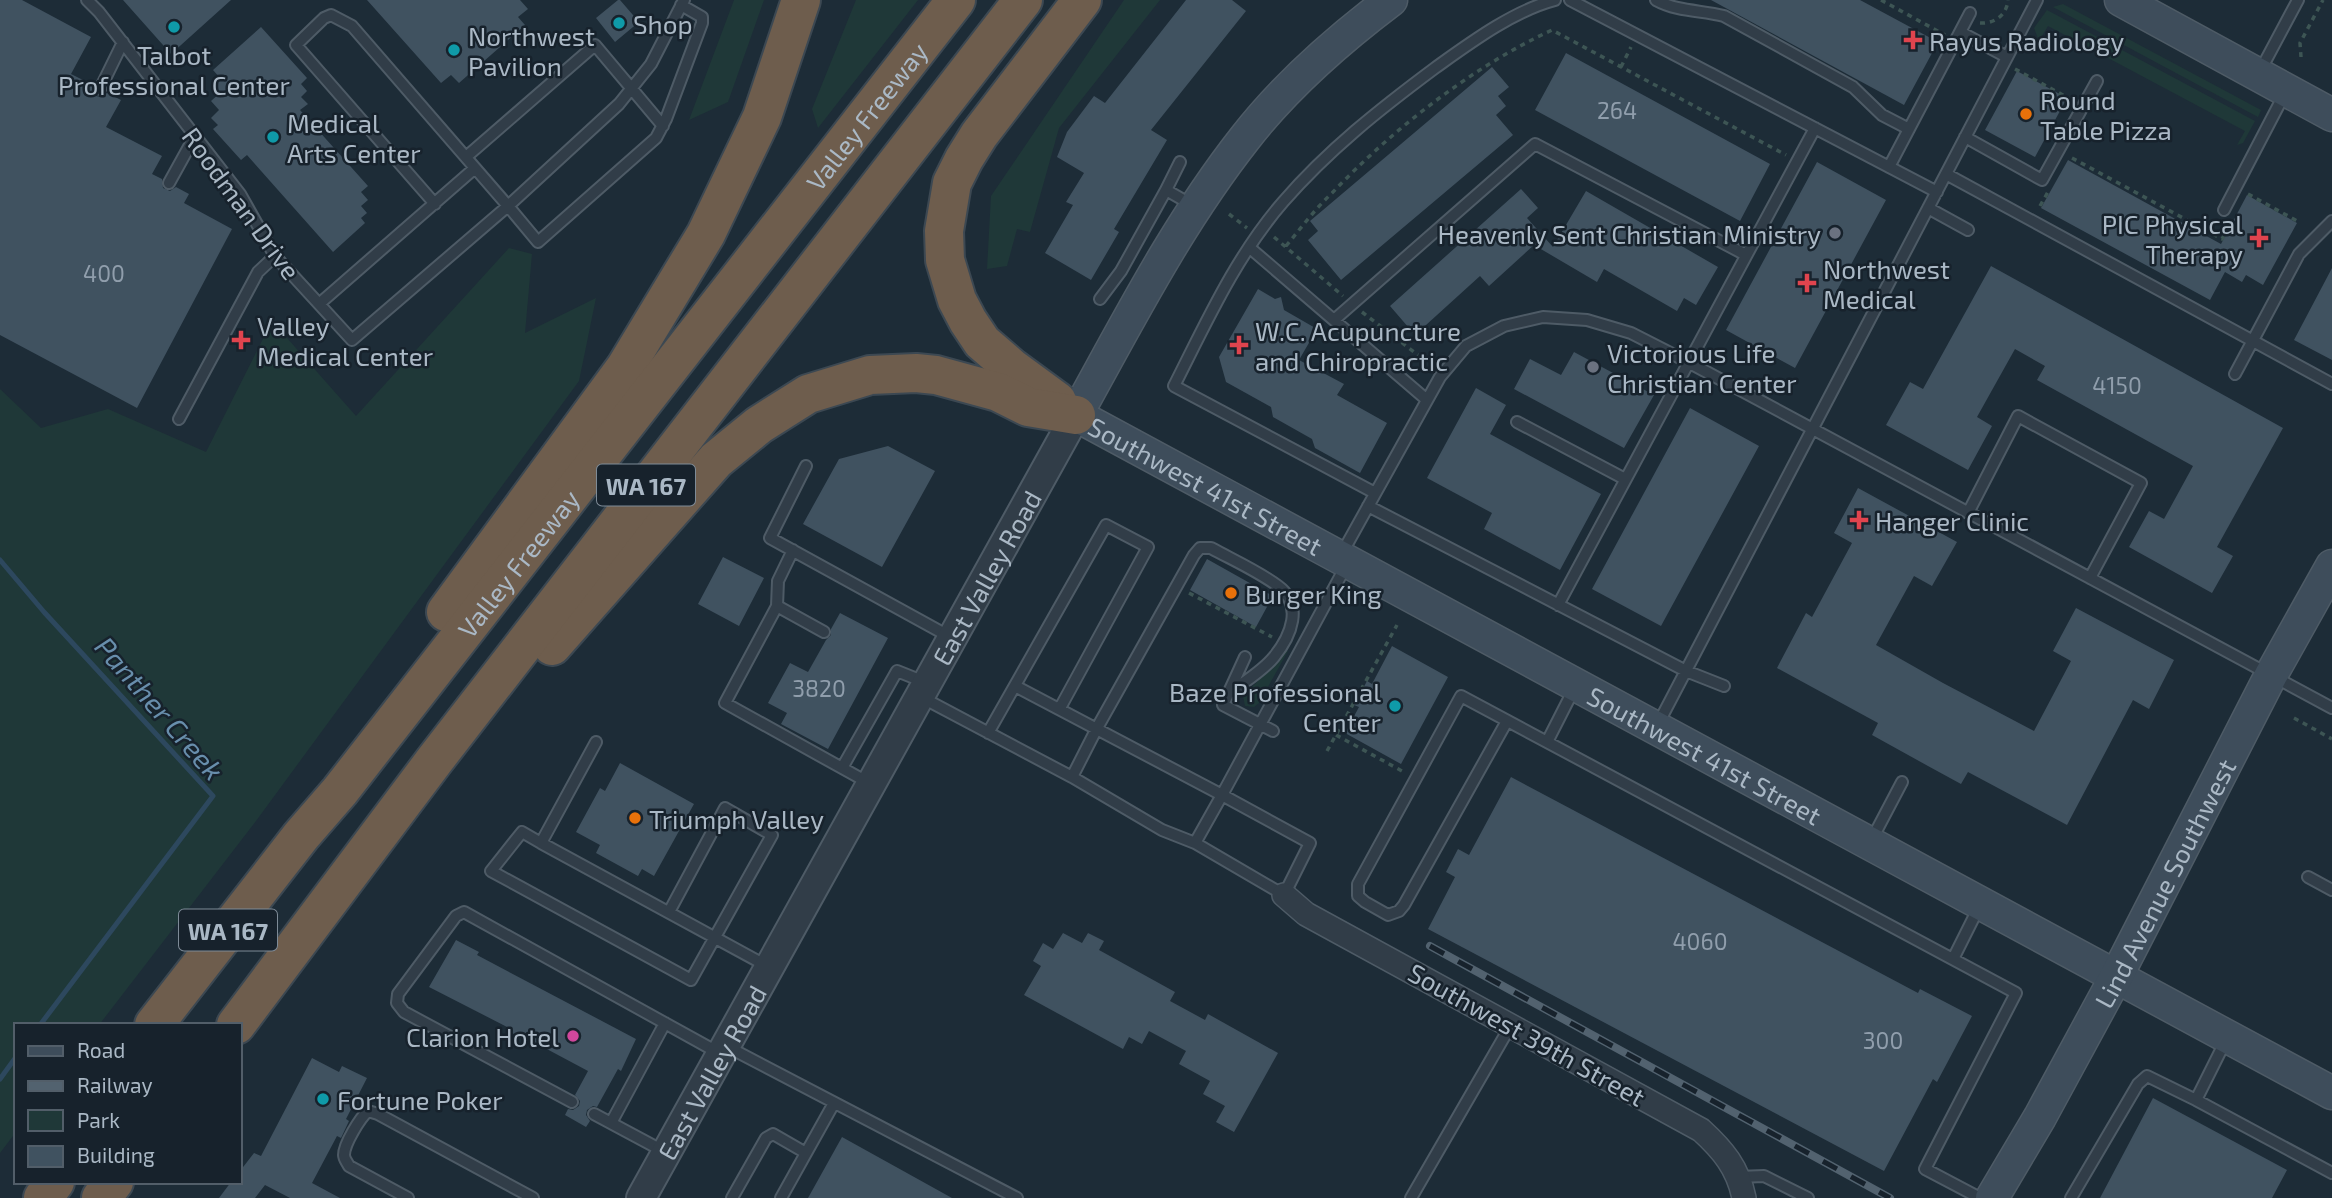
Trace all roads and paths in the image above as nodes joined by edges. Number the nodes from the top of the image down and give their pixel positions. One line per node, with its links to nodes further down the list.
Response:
1 (87, 0): 22 (lane, Roodman Drive)
2 (801, 0): 124 (highway)
3 (957, 0): 124 (highway, Valley Freeway / WA 167)
4 (976, 0): 139 (highway)
5 (1023, 0): 136 (highway, Valley Freeway / WA 167)
6 (1082, 0): 76 (highway)
7 (1391, 0): 52 (main road, East Valley Road)
8 (1555, 0): 59 (lane)
9 (1570, 0): 33 (lane)
10 (1656, 0): 34 (lane)
11 (1881, 0): 21 (path)
12 (2037, 0): 24 (lane)
13 (2121, 0): 25 (main road)
14 (2298, 0): 25 (lane)
15 (2323, 0): 23 (path)
16 (683, 3): 27 (lane); 32 (lane)
17 (1970, 13): 20 (lane)
18 (2003, 13): 19 (path)
19 (2013, 19)
20 (1960, 32): 24 (lane); 34 (lane)
21 (1949, 37)
22 (123, 42): 28 (lane); 35 (lane, Roodman Drive)
23 (2301, 57)
24 (2005, 60): 30 (path); 36 (lane)
25 (2258, 75): 29 (main road)
26 (2097, 81): 36 (lane)
27 (632, 88): 32 (lane); 39 (lane); 50 (lane)
28 (100, 89)
29 (2286, 90): 31 (main road); 54 (lane)
30 (2066, 111)
31 (2332, 116)
32 (663, 126): 50 (lane)
33 (1815, 128): 41 (lane); 63 (lane)
34 (1909, 129): 41 (lane)
35 (195, 136): 44 (lane); 64 (lane, Roodman Drive)
36 (1965, 137): 43 (lane)
37 (1786, 155): 61 (path)
38 (2068, 156): 54 (path)
39 (466, 157): 42 (lane); 49 (lane)
40 (1180, 162): 46 (lane)
41 (1889, 167): 47 (lane)
42 (475, 168): 49 (lane); 50 (lane)
43 (1946, 174): 47 (lane); 70 (lane)
44 (169, 183)
45 (2051, 186): 51 (path)
46 (1166, 190): 52 (lane); 60 (lane)
47 (1937, 192): 53 (lane)
48 (2247, 194): 56 (path)
49 (435, 204): 67 (lane)
50 (508, 206): 67 (lane, Roodman Drive)
51 (2040, 206)
52 (1197, 207): 60 (main road, East Valley Road)
53 (1928, 208): 58 (lane); 79 (lane)
54 (2230, 213)
55 (1229, 214): 59 (path)
56 (2299, 222)
57 (2332, 222): 70 (lane)
58 (1968, 230)
59 (1258, 234): 61 (path); 62 (lane)
60 (1153, 243): 65 (main road, East Valley Road)
61 (1286, 246): 68 (path)
62 (1250, 248): 69 (lane); 82 (lane)
63 (1746, 255): 68 (lane); 72 (lane)
64 (275, 256): 67 (lane, Roodman Drive); 77 (lane)
65 (1129, 284): 66 (lane); 76 (main road, East Valley Road)
66 (1101, 299)
67 (319, 304)
68 (1352, 304): 69 (lane); 71 (path)
69 (1334, 320): 75 (lane)
70 (2253, 341): 73 (lane); 74 (lane)
71 (1418, 355)
72 (1688, 362): 75 (lane); 79 (lane); 81 (lane)
73 (2235, 374)
74 (2332, 384)
75 (1427, 400): 82 (lane)
76 (1076, 415): 86 (main road, Southwest 41st Street); 94 (street, East Valley Road); 136 (highway)
77 (180, 419)
78 (1517, 422): 81 (lane)
79 (1812, 430): 84 (lane); 97 (lane)
80 (806, 467): 85 (lane)
81 (1625, 480): 90 (lane)
82 (1375, 494): 83 (lane)
83 (1368, 506): 86 (lane); 90 (lane)
84 (1968, 513): 88 (lane); 88 (lane)
85 (793, 550): 91 (lane); 94 (lane)
86 (1343, 559): 99 (main road, Southwest 41st Street); 108 (lane)
87 (2332, 566): 98 (main road, Lind Avenue Southwest)
88 (2090, 578): 98 (lane)
89 (1187, 592): 95 (path)
90 (1558, 605): 97 (lane)
91 (777, 606): 93 (lane); 118 (lane)
92 (1397, 625): 113 (path)
93 (824, 632)
94 (952, 638): 102 (street, East Valley Road)
95 (1283, 643): 103 (lane); 109 (lane)
96 (1245, 657): 103 (lane)
97 (1686, 671): 100 (lane); 110 (lane)
98 (2271, 675): 105 (lane); 137 (main road, Lind Avenue Southwest)
99 (1576, 685): 110 (main road, Southwest 41st Street); 116 (lane)
100 (1724, 685)
101 (1015, 686): 104 (lane); 104 (lane); 112 (lane)
102 (923, 690): 112 (lane); 118 (lane); 122 (street, East Valley Road)
103 (1227, 695): 108 (lane)
104 (1060, 708): 109 (lane)
105 (2332, 708)
106 (2294, 718): 114 (path)
107 (1507, 721): 107 (lane); 116 (lane)
108 (1260, 724): 111 (lane); 123 (lane)
109 (1097, 727): 120 (lane); 123 (lane)
110 (1656, 728): 127 (main road, Southwest 41st Street)
111 (1273, 731)
112 (988, 733): 120 (lane)
113 (1336, 735): 117 (path); 119 (path)
114 (2332, 739)
115 (596, 742): 125 (lane)
116 (1547, 742): 134 (lane)
117 (1328, 751)
118 (842, 768): 122 (lane)
119 (1402, 771)
120 (1072, 778): 126 (lane)
121 (1902, 782): 127 (lane)
122 (871, 784): 135 (street, East Valley Road)
123 (1222, 795): 126 (lane); 130 (lane)
124 (301, 836): 138 (highway, Valley Freeway / WA 167)
125 (541, 843): 132 (lane); 133 (lane)
126 (1195, 843): 130 (lane)
127 (1870, 843): 131 (main road, Southwest 41st Street)
128 (2308, 877): 129 (lane)
129 (2332, 890)
130 (1284, 895): 142 (street, Southwest 39th Street)
131 (1981, 903): 134 (lane); 137 (main road, Southwest 41st Street)
132 (669, 912): 133 (lane); 133 (lane)
133 (715, 937): 135 (lane)
134 (1953, 959): 155 (lane)
135 (770, 967): 144 (street, East Valley Road)
136 (274, 976): 140 (highway, Valley Freeway / WA 167)
137 (2116, 977): 143 (main road, Southwest 41st Street); 155 (main road, Lind Avenue Southwest)
138 (156, 1023)
139 (180, 1023)
140 (238, 1023)
141 (665, 1023): 144 (lane); 147 (lane); 150 (lane)
142 (1511, 1025): 154 (street, Southwest 39th Street); 162 (lane)
143 (2227, 1038): 145 (main road, Southwest 41st Street); 146 (lane)
144 (724, 1050): 148 (lane); 151 (street, East Valley Road)
145 (2332, 1093)
146 (2196, 1100): 153 (lane); 164 (lane)
147 (572, 1101)
148 (834, 1103): 152 (lane); 161 (lane)
149 (594, 1114): 150 (lane)
150 (611, 1123): 151 (lane)
151 (667, 1153): 158 (street, East Valley Road)
152 (806, 1153): 159 (lane); 160 (lane)
153 (2332, 1174)
154 (1741, 1188): 163 (lane)
155 (1993, 1197)
156 (408, 1198): 157 (lane)
157 (533, 1198)
158 (641, 1198)
159 (732, 1198)
160 (781, 1198)
161 (1017, 1198)
162 (1411, 1198)
163 (1808, 1198)
164 (2071, 1198)

